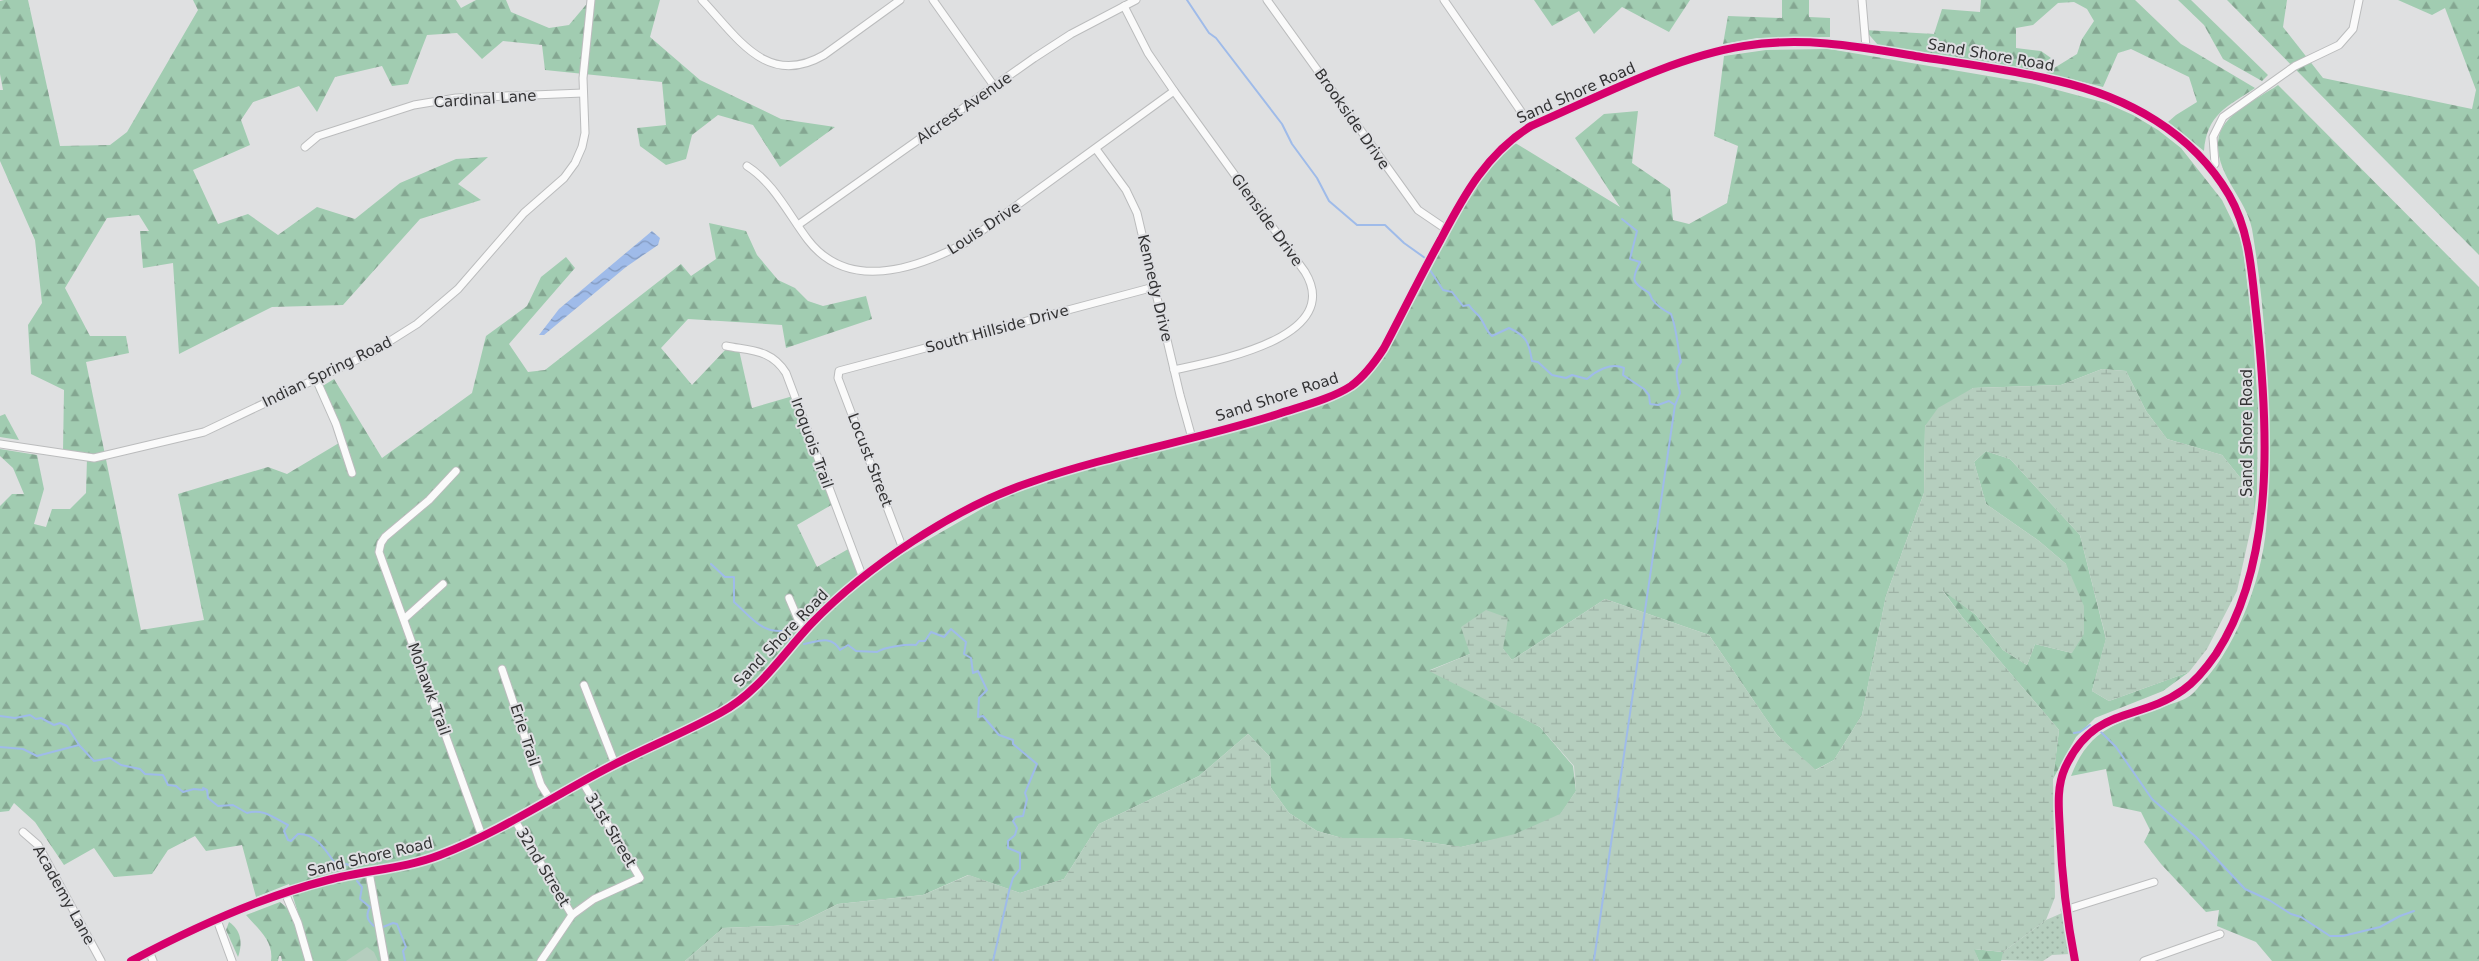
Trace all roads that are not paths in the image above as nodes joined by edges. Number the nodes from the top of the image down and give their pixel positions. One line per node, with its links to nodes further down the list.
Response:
1 (591, 0): 14 (street, Indian Spring Road)
2 (702, 0): 3 (street)
3 (900, 0)
4 (933, 0): 12 (street)
5 (1136, 0): 10 (street, Alcrest Avenue)
6 (1267, 0): 21 (street, Brookside Drive)
7 (1444, 0): 15 (street)
8 (1862, 0): 11 (street)
9 (2360, 0): 19 (street)
10 (1124, 6): 12 (street, Alcrest Avenue); 13 (street, Glenside Drive)
11 (1866, 47): 15 (street, Sand Shore Road); 19 (street, Sand Shore Road)
12 (994, 86): 20 (street, Alcrest Avenue)
13 (1174, 91): 17 (street, Louis Drive); 25 (street, Glenside Drive)
14 (583, 93): 16 (street, Cardinal Lane); 26 (street, Indian Spring Road)
15 (1531, 126): 21 (street, Sand Shore Road)
16 (305, 146)
17 (1096, 149): 20 (street, Louis Drive); 22 (street, Kennedy Drive)
18 (747, 166): 20 (street, Louis Drive)
19 (2210, 168): 48 (street, Sand Shore Road)
20 (798, 226)
21 (1446, 229): 27 (street, Sand Shore Road)
22 (1154, 287): 24 (street, South Hillside Drive); 25 (street, Kennedy Drive)
23 (726, 346): 32 (street, Iroquois Trail)
24 (839, 370): 31 (street, Locust Street)
25 (1174, 370): 27 (street, Kennedy Drive)
26 (316, 379): 28 (street, Indian Spring Road); 30 (street)
27 (1192, 438): 31 (street, Sand Shore Road)
28 (0, 444)
29 (456, 472): 35 (street, Mohawk Trail)
30 (352, 473)
31 (903, 549): 32 (street, Sand Shore Road)
32 (863, 578): 36 (street, Sand Shore Road)
33 (443, 584): 35 (street)
34 (789, 598): 36 (street)
35 (404, 618): 44 (street, Mohawk Trail)
36 (803, 633): 39 (street, Sand Shore Road)
37 (502, 669): 41 (street, Erie Trail)
38 (584, 685): 39 (street)
39 (615, 764): 40 (street, Sand Shore Road)
40 (582, 781): 41 (street, Sand Shore Road); 49 (street, 31st Street)
41 (550, 799): 42 (street, Sand Shore Road)
42 (514, 819): 44 (street, Sand Shore Road); 49 (street, 32nd Street)
43 (23, 832): 53 (street, Academy Lane)
44 (482, 836): 45 (street, Sand Shore Road)
45 (369, 872): 47 (street, Sand Shore Road); 58 (street)
46 (2154, 882): 48 (street)
47 (285, 893): 50 (street, Sand Shore Road); 57 (street)
48 (2065, 910): 60 (street, Sand Shore Road)
49 (572, 915): 59 (street)
50 (217, 920): 52 (street, Sand Shore Road); 56 (street)
51 (2220, 934): 61 (street)
52 (150, 951): 54 (street, Sand Shore Road); 55 (street)
53 (101, 961)
54 (131, 961)
55 (154, 961)
56 (232, 961)
57 (309, 961)
58 (386, 961)
59 (541, 961)
60 (2075, 961)
61 (2144, 961)

